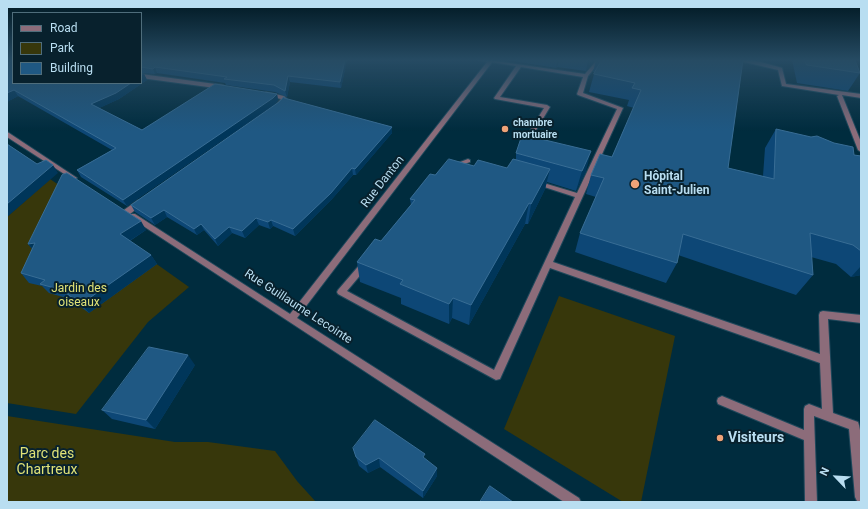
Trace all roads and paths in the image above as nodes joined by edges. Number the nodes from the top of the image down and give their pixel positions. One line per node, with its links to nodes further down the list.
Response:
1 (197, 84): 6 (street)
2 (473, 84): 22 (street, Rue Danton)
3 (507, 84): 12 (street)
4 (583, 84): 18 (street)
5 (784, 84): 9 (street)
6 (228, 88)
7 (259, 92): 10 (street)
8 (840, 96): 13 (street)
9 (861, 96)
10 (271, 110)
11 (7, 134): 17 (street)
12 (536, 141)
13 (861, 150)
14 (468, 161): 15 (street)
15 (448, 167)
16 (531, 181): 18 (street)
17 (80, 182)
18 (579, 196): 21 (street)
19 (145, 200): 22 (street, Rue Guillaume Lecointe)
20 (372, 256): 21 (street)
21 (548, 264): 24 (street)
22 (292, 318): 29 (street, Rue Guillaume Lecointe)
23 (861, 319): 24 (street)
24 (825, 360): 26 (street)
25 (722, 402): 27 (street)
26 (828, 416): 27 (street); 28 (street)
27 (810, 437): 30 (street)
28 (861, 497)
29 (575, 502)
30 (811, 502)

